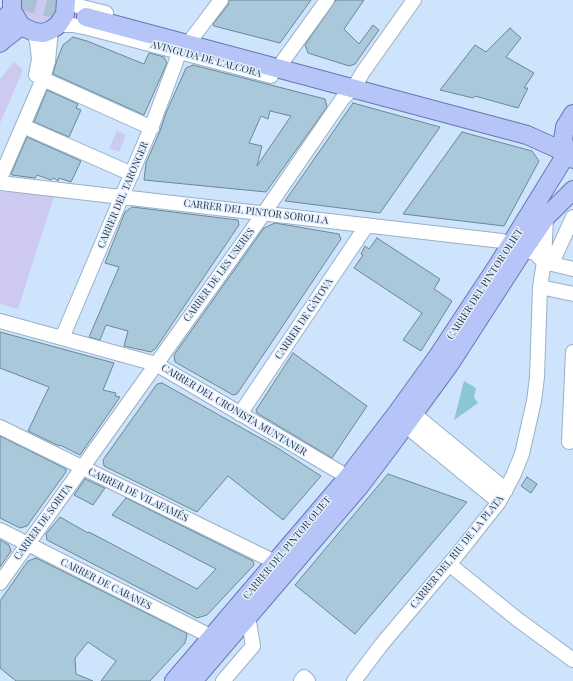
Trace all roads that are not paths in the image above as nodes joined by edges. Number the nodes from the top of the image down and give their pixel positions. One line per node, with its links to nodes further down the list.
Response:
1 (66, 0): 7 (main road); 8 (street, AVINGUDA DE L'ALCORA)
2 (221, 0): 8 (street)
3 (327, 0): 11 (street)
4 (414, 0): 13 (street, CARRER DE LES USERES)
5 (7, 10): 7 (main road)
6 (86, 18): 13 (main road, AVINGUDA DE L'ALCORA)
7 (41, 28): 9 (main road); 10 (street, AVINGUDA DE L'ALCORA); 12 (street); 19 (street)
8 (193, 37): 11 (street, AVINGUDA DE L'ALCORA)
9 (0, 43)
10 (176, 51): 13 (street, AVINGUDA DE L'ALCORA); 16 (street, CARRER DEL TARONGER)
11 (283, 61): 13 (street, AVINGUDA DE L'ALCORA)
12 (44, 79): 15 (street); 16 (street)
13 (353, 89): 17 (main road, AVINGUDA DE L'ALCORA); 25 (street, CARRER DE LES USERES)
14 (569, 121): 17 (main road, AVINGUDA DE L'ALCORA); 18 (main road)
15 (24, 126): 20 (street); 21 (street)
16 (152, 128): 20 (street, CARRER DEL TARONGER)
17 (527, 136): 18 (main road, AVINGUDA DE L'ALCORA)
18 (570, 156): 29 (main road, CARRER DEL PINTOR OLIET)
19 (0, 157)
20 (132, 174): 24 (street, CARRER DEL TARONGER)
21 (0, 177)
22 (0, 183): 24 (street, CARRER DEL PINTOR SOROLLA)
23 (573, 190): 26 (main road, CARRER DEL PINTOR OLIET)
24 (123, 197): 25 (street, CARRER DEL PINTOR SOROLLA); 35 (street, CARRER DEL TARONGER)
25 (264, 213): 28 (street, CARRER DEL PINTOR SOROLLA); 37 (street, CARRER DE LES USERES)
26 (546, 217): 29 (main road, CARRER DEL PINTOR OLIET); 30 (street, CARRER DEL RIU DE LA PLATA)
27 (573, 217): 30 (street)
28 (367, 225): 29 (street, CARRER DEL PINTOR SOROLLA); 38 (street, CARRER DE GÀTOVA)
29 (516, 249): 30 (street, CARRER DEL PINTOR SOROLLA); 39 (main road, CARRER DEL PINTOR OLIET)
30 (548, 262): 31 (street, CARRER DEL PINTOR SOROLLA); 32 (street, CARRER DEL RIU DE LA PLATA)
31 (573, 269)
32 (540, 286): 33 (street); 44 (street, CARRER DEL RIU DE LA PLATA)
33 (573, 294)
34 (0, 321): 35 (street, CARRER DEL CRONISTA MUNTANER)
35 (62, 338): 37 (street, CARRER DEL CRONISTA MUNTANER)
36 (573, 352): 41 (street)
37 (156, 364): 38 (street, CARRER DEL CRONISTA MUNTANER); 42 (street, CARRER DE SORITA)
38 (240, 414): 43 (street, CARRER DEL CRONISTA MUNTANER)
39 (405, 417): 43 (main road, CARRER DEL PINTOR OLIET); 44 (street); 45 (street); 51 (main road, CARRER DEL PINTOR OLIET)
40 (0, 427): 42 (street, CARRER DE VILAFAMÉS)
41 (569, 442)
42 (82, 468): 47 (street, CARRER DE SORITA); 48 (street, CARRER DE VILAFAMÉS)
43 (348, 477): 48 (main road, CARRER DEL PINTOR OLIET)
44 (506, 490): 45 (street, CARRER DEL RIU DE LA PLATA)
45 (499, 502): 49 (street, CARRER DEL RIU DE LA PLATA)
46 (0, 530): 47 (street, CARRER DE CABANES)
47 (28, 544): 50 (street, CARRER DE SORITA); 52 (street, CARRER DE CABANES)
48 (275, 562): 52 (main road, CARRER DEL PINTOR OLIET)
49 (449, 564): 53 (street); 59 (street, CARRER DEL RIU DE LA PLATA)
50 (0, 583)
51 (248, 616): 55 (main road, CARRER DEL PINTOR OLIET); 56 (street)
52 (212, 637): 54 (main road, CARRER DEL PINTOR OLIET)
53 (573, 660)
54 (174, 681)
55 (193, 681)
56 (223, 681)
57 (301, 681): 58 (street)
58 (308, 681)
59 (354, 681)

